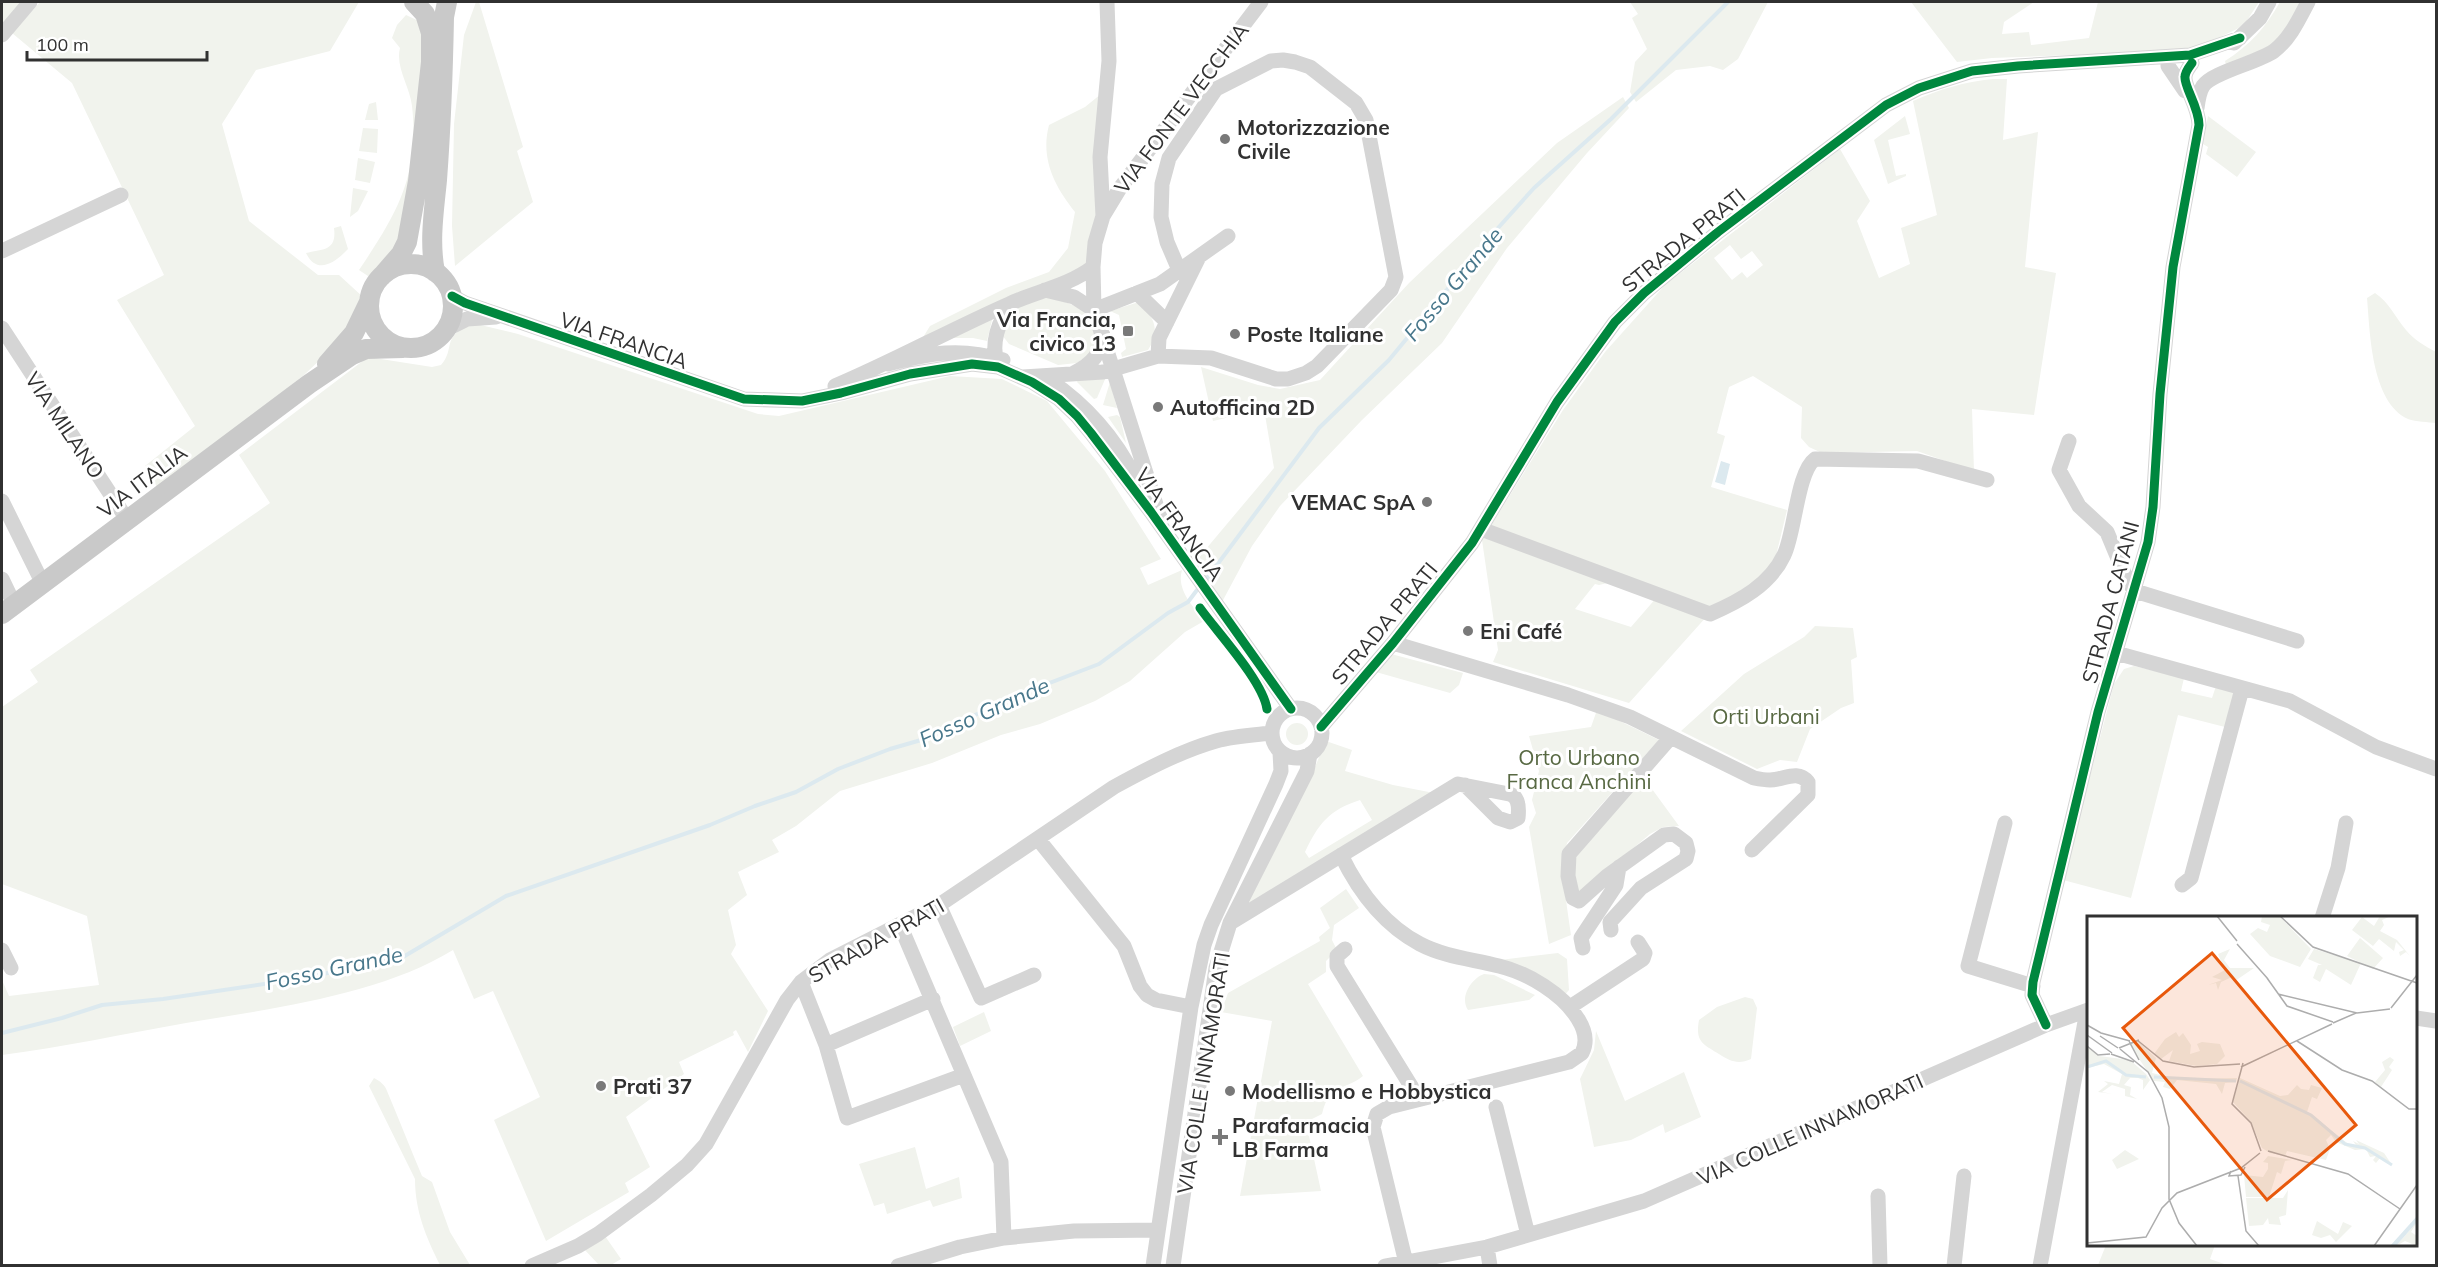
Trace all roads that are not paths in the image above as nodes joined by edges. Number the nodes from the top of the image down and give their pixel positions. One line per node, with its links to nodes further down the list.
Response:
1 (30, 2): 8 (street)
2 (414, 2): 22 (main road)
3 (447, 2): 21 (main road)
4 (1107, 2): 15 (street)
5 (1261, 2): 15 (street, VIA FONTE VECCHIA)
6 (2269, 2): 9 (street, STRADA PRATI)
7 (2308, 2): 13 (street)
8 (2, 35)
9 (2240, 38): 10 (street, STRADA PRATI); 11 (street, STRADA PRATI)
10 (2090, 63): 12 (street, STRADA PRATI); 51 (street, STRADA PRATI)
11 (2192, 63): 12 (street, STRADA PRATI); 13 (street, STRADA CATANI)
12 (2168, 66): 13 (street)
13 (2197, 108): 55 (street, STRADA CATANI)
14 (121, 195): 17 (street)
15 (1103, 216): 19 (street)
16 (1228, 236): 18 (street)
17 (2, 251)
18 (1200, 256): 20 (street); 30 (street)
19 (1093, 267): 23 (street, VIA FRANCIA); 28 (street, VIA FRANCIA)
20 (1179, 270): 24 (street); 35 (street, VIA FRANCIA)
21 (435, 272): 22 (main road); 25 (main road)
22 (381, 277): 26 (main road)
23 (1045, 290): 27 (street, VIA FRANCIA); 28 (street)
24 (1137, 293): 28 (street); 30 (street)
25 (452, 297): 29 (street, VIA FRANCIA); 32 (main road)
26 (369, 300): 34 (main road); 42 (main road, VIA ITALIA)
27 (1015, 301): 36 (street); 37 (street, VIA FRANCIA)
28 (1094, 310): 33 (street, VIA FRANCIA)
29 (503, 317): 32 (street, VIA FRANCIA); 43 (street, VIA FRANCIA)
30 (1167, 322): 35 (street)
31 (2, 328): 50 (street, VIA MILANO)
32 (445, 330): 34 (main road)
33 (1103, 334): 38 (street, VIA FRANCIA); 39 (street)
34 (403, 348): 42 (main road, VIA ITALIA)
35 (1158, 356): 38 (street, VIA FRANCIA)
36 (997, 362): 37 (street, VIA FRANCIA); 40 (street, VIA FRANCIA); 41 (street, VIA FRANCIA); 43 (street, VIA FRANCIA)
37 (888, 364): 43 (street, VIA FRANCIA)
38 (1115, 370): 39 (street, VIA FRANCIA); 52 (street, VIA FRANCIA)
39 (1072, 374): 40 (street, VIA FRANCIA)
40 (1041, 375): 41 (street, VIA FRANCIA); 45 (street, VIA FRANCIA)
41 (1022, 377): 44 (street, VIA FRANCIA)
42 (309, 384): 50 (main road, VIA ITALIA)
43 (789, 400)
44 (1077, 416): 45 (street); 49 (street, VIA FRANCIA)
45 (1095, 418): 49 (street, VIA FRANCIA)
46 (2069, 441): 55 (street, STRADA CATANI)
47 (1987, 480): 51 (street)
48 (2, 501): 54 (street)
49 (1151, 512): 52 (street, VIA FRANCIA)
50 (128, 521): 54 (main road, VIA ITALIA)
51 (1481, 529): 58 (street, STRADA PRATI)
52 (1172, 544): 62 (street, VIA FRANCIA)
53 (2, 579): 56 (street)
54 (43, 584): 56 (main road, VIA ITALIA)
55 (2135, 591): 57 (street, STRADA CATANI); 59 (street, STRADA CATANI)
56 (8, 609)
57 (2297, 641)
58 (1393, 643): 61 (street, STRADA PRATI); 65 (street)
59 (2116, 653): 60 (street); 89 (street, STRADA CATANI)
60 (2242, 689): 68 (street); 76 (street)
61 (1344, 699): 62 (street, STRADA PRATI); 63 (street, STRADA PRATI)
62 (1298, 710): 63 (street); 64 (street)
63 (1321, 727): 67 (street)
64 (1272, 732): 66 (street); 72 (street, STRADA PRATI)
65 (1671, 737): 73 (street); 75 (street)
66 (1280, 752): 67 (street); 92 (street)
67 (1310, 754): 79 (street, VIA COLLE INNAMORATI)
68 (2436, 769)
69 (1466, 785): 74 (street)
70 (2005, 823): 89 (street)
71 (2346, 823): 78 (street)
72 (1038, 839): 77 (street, STRADA PRATI); 92 (street)
73 (1752, 850)
74 (1341, 855): 79 (street); 91 (street)
75 (1619, 867): 81 (street); 83 (street)
76 (2182, 885)
77 (939, 905): 80 (street, STRADA PRATI); 87 (street)
78 (2323, 916)
79 (1230, 922): 112 (street, VIA COLLE INNAMORATI)
80 (900, 925): 88 (street, STRADA PRATI); 90 (street)
81 (1611, 930)
82 (1638, 942): 91 (street)
83 (1582, 948)
84 (1345, 949): 100 (street)
85 (2, 950): 86 (street)
86 (11, 968)
87 (1034, 975)
88 (801, 982): 98 (street); 109 (street, STRADA PRATI)
89 (2033, 986): 97 (street, STRADA CATANI)
90 (933, 999): 98 (street); 99 (street)
91 (1570, 1006): 100 (street)
92 (1191, 1007): 104 (street)
93 (2087, 1010): 97 (street, VIA COLLE INNAMORATI)
94 (2087, 1015): 117 (street)
95 (2417, 1018): 96 (street)
96 (2436, 1021)
97 (2046, 1025): 105 (street, VIA COLLE INNAMORATI)
98 (826, 1046): 99 (street)
99 (964, 1075): 106 (street)
100 (1419, 1100): 108 (street)
101 (1496, 1107): 105 (street)
102 (1964, 1176): 116 (street)
103 (1878, 1196): 115 (street)
104 (1158, 1230): 106 (street); 111 (street)
105 (1528, 1236): 107 (street, VIA COLLE INNAMORATI)
106 (1004, 1238): 110 (street)
107 (1487, 1247): 108 (street, VIA COLLE INNAMORATI); 114 (street)
108 (1406, 1263): 113 (street, VIA COLLE INNAMORATI)
109 (532, 1266)
110 (898, 1266)
111 (1153, 1266)
112 (1173, 1266)
113 (1385, 1266)
114 (1490, 1266)
115 (1880, 1266)
116 (1954, 1266)
117 (2040, 1266)

